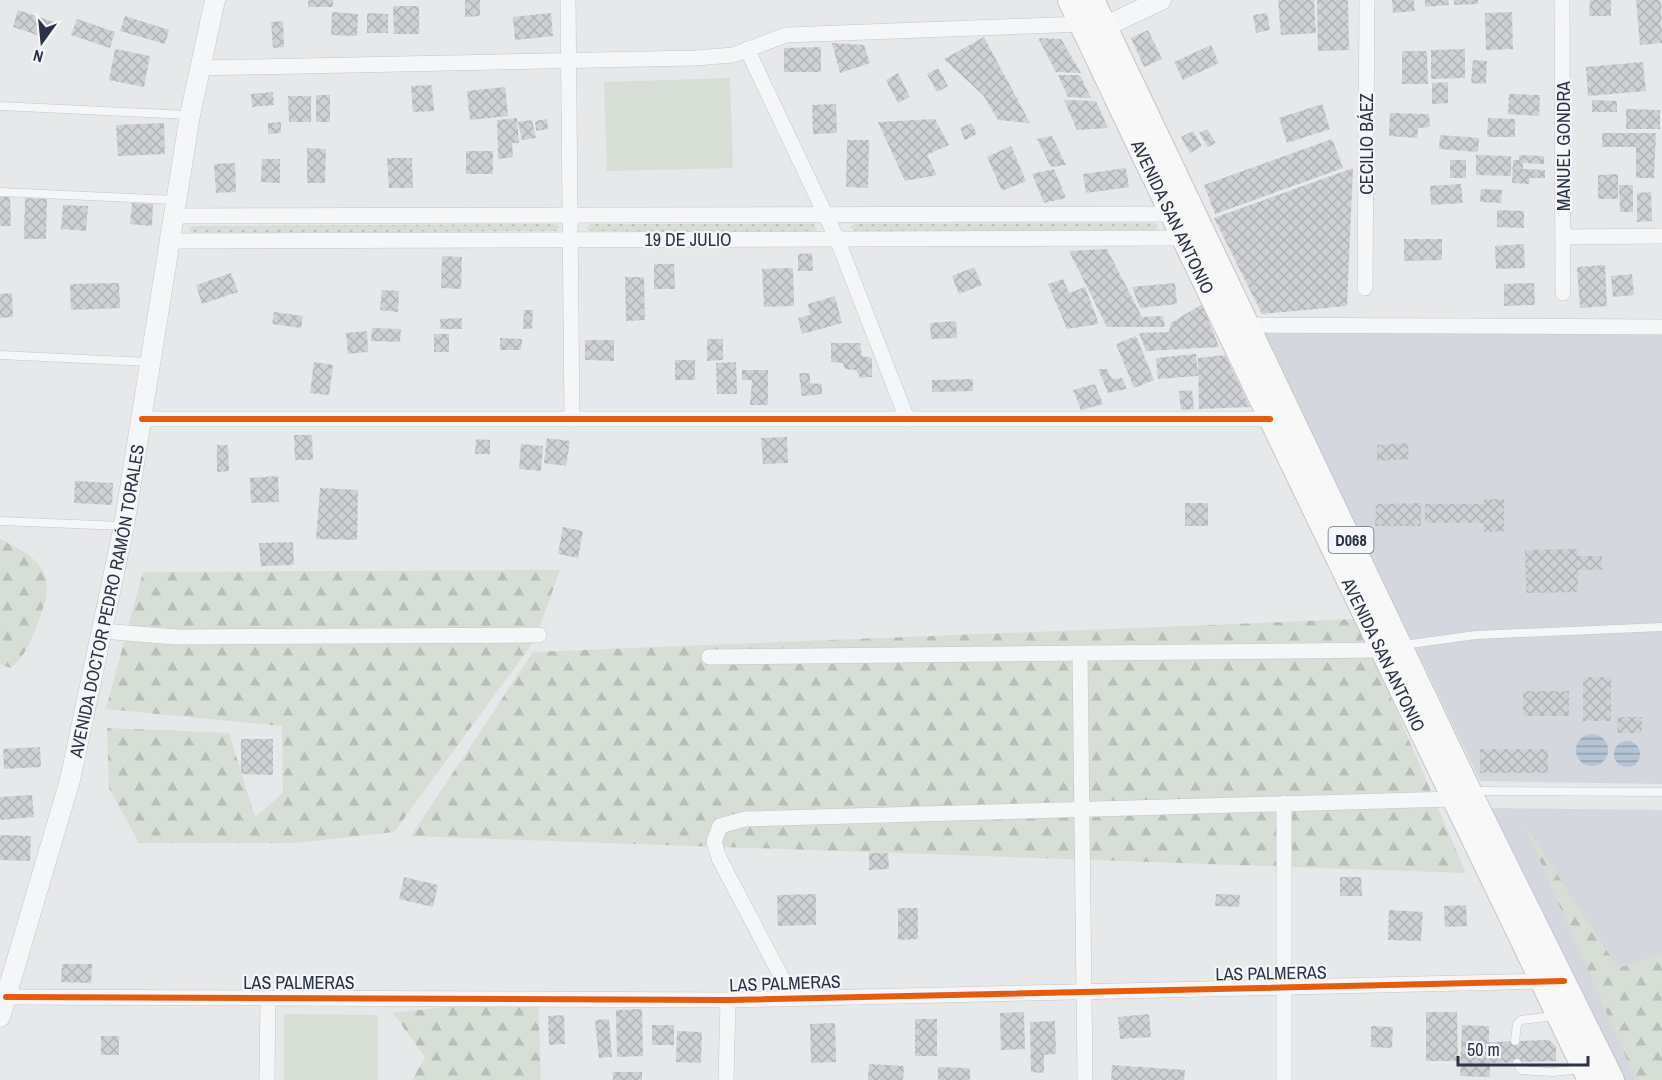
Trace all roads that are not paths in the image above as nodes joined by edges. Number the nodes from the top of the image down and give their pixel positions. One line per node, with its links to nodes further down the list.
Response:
1 (215, 0): 11 (street, AVENIDA DOCTOR PEDRO RAMÓN TORALES)
2 (568, 0): 10 (street)
3 (1070, 0): 8 (main road, AVENIDA SAN ANTONIO / D068)
4 (1092, 0): 8 (main road, AVENIDA SAN ANTONIO / D068)
5 (1161, 0): 8 (street)
6 (1367, 0): 25 (street, CECILIO BÁEZ)
7 (1562, 0): 20 (street, MANUEL GONDRA)
8 (1093, 26): 9 (street); 17 (main road, AVENIDA SAN ANTONIO / D068)
9 (747, 49): 10 (street); 16 (street)
10 (568, 59): 11 (street); 18 (street)
11 (199, 68): 13 (street, AVENIDA DOCTOR PEDRO RAMÓN TORALES)
12 (0, 106): 13 (lane)
13 (190, 115): 15 (street, AVENIDA DOCTOR PEDRO RAMÓN TORALES)
14 (0, 192): 15 (lane)
15 (175, 208): 18 (street, 19 DE JULIO); 24 (street, AVENIDA DOCTOR PEDRO RAMÓN TORALES)
16 (826, 214): 17 (street, 19 DE JULIO); 18 (street, 19 DE JULIO); 22 (street)
17 (1183, 214): 21 (main road, AVENIDA SAN ANTONIO / D068)
18 (572, 215): 23 (street)
19 (1662, 236): 20 (street)
20 (1563, 237): 26 (street, MANUEL GONDRA)
21 (1194, 238): 22 (street, 19 DE JULIO); 27 (main road, AVENIDA SAN ANTONIO / D068)
22 (837, 239): 23 (street, 19 DE JULIO); 33 (street)
23 (572, 240): 24 (street, 19 DE JULIO); 32 (street)
24 (170, 241): 30 (street, AVENIDA DOCTOR PEDRO RAMÓN TORALES)
25 (1365, 288)
26 (1563, 293)
27 (1237, 325): 28 (street); 34 (main road, AVENIDA SAN ANTONIO / D068); 40 (main road, AVENIDA SAN ANTONIO / D068)
28 (1662, 327)
29 (0, 356): 30 (lane)
30 (152, 362): 31 (street, AVENIDA DOCTOR PEDRO RAMÓN TORALES)
31 (142, 419): 32 (street); 36 (street, AVENIDA DOCTOR PEDRO RAMÓN TORALES)
32 (572, 419): 33 (street)
33 (907, 419): 34 (street)
34 (1270, 419): 40 (main road, AVENIDA SAN ANTONIO / D068)
35 (0, 521): 36 (lane)
36 (124, 526): 38 (street, AVENIDA DOCTOR PEDRO RAMÓN TORALES)
37 (1662, 627): 40 (lane)
38 (102, 631): 39 (street); 50 (street, AVENIDA DOCTOR PEDRO RAMÓN TORALES)
39 (539, 635)
40 (1392, 647): 41 (street); 44 (main road, AVENIDA SAN ANTONIO / D068)
41 (1080, 653): 42 (street); 46 (street)
42 (709, 657)
43 (1662, 792): 44 (lane)
44 (1460, 795): 45 (street); 47 (main road, AVENIDA SAN ANTONIO / D068)
45 (1284, 803): 46 (street); 48 (street)
46 (1083, 809): 49 (street); 52 (street)
47 (1553, 981): 48 (street, LAS PALMERAS); 54 (main road, AVENIDA SAN ANTONIO / D068); 63 (main road, AVENIDA SAN ANTONIO / D068)
48 (1284, 988): 49 (street, LAS PALMERAS); 62 (street)
49 (1085, 993): 52 (street, LAS PALMERAS); 61 (street)
50 (6, 997): 51 (street, LAS PALMERAS); 55 (street, AVENIDA DOCTOR PEDRO RAMÓN TORALES)
51 (268, 997): 53 (street, LAS PALMERAS); 59 (street)
52 (792, 997): 53 (street, LAS PALMERAS)
53 (728, 1000): 60 (street)
54 (1560, 1016): 56 (lane); 58 (main road, AVENIDA SAN ANTONIO / D068)
55 (0, 1017)
56 (1515, 1041)
57 (1516, 1063): 58 (lane)
58 (1588, 1074)
59 (267, 1080)
60 (726, 1080)
61 (1085, 1080)
62 (1284, 1080)
63 (1612, 1080)

